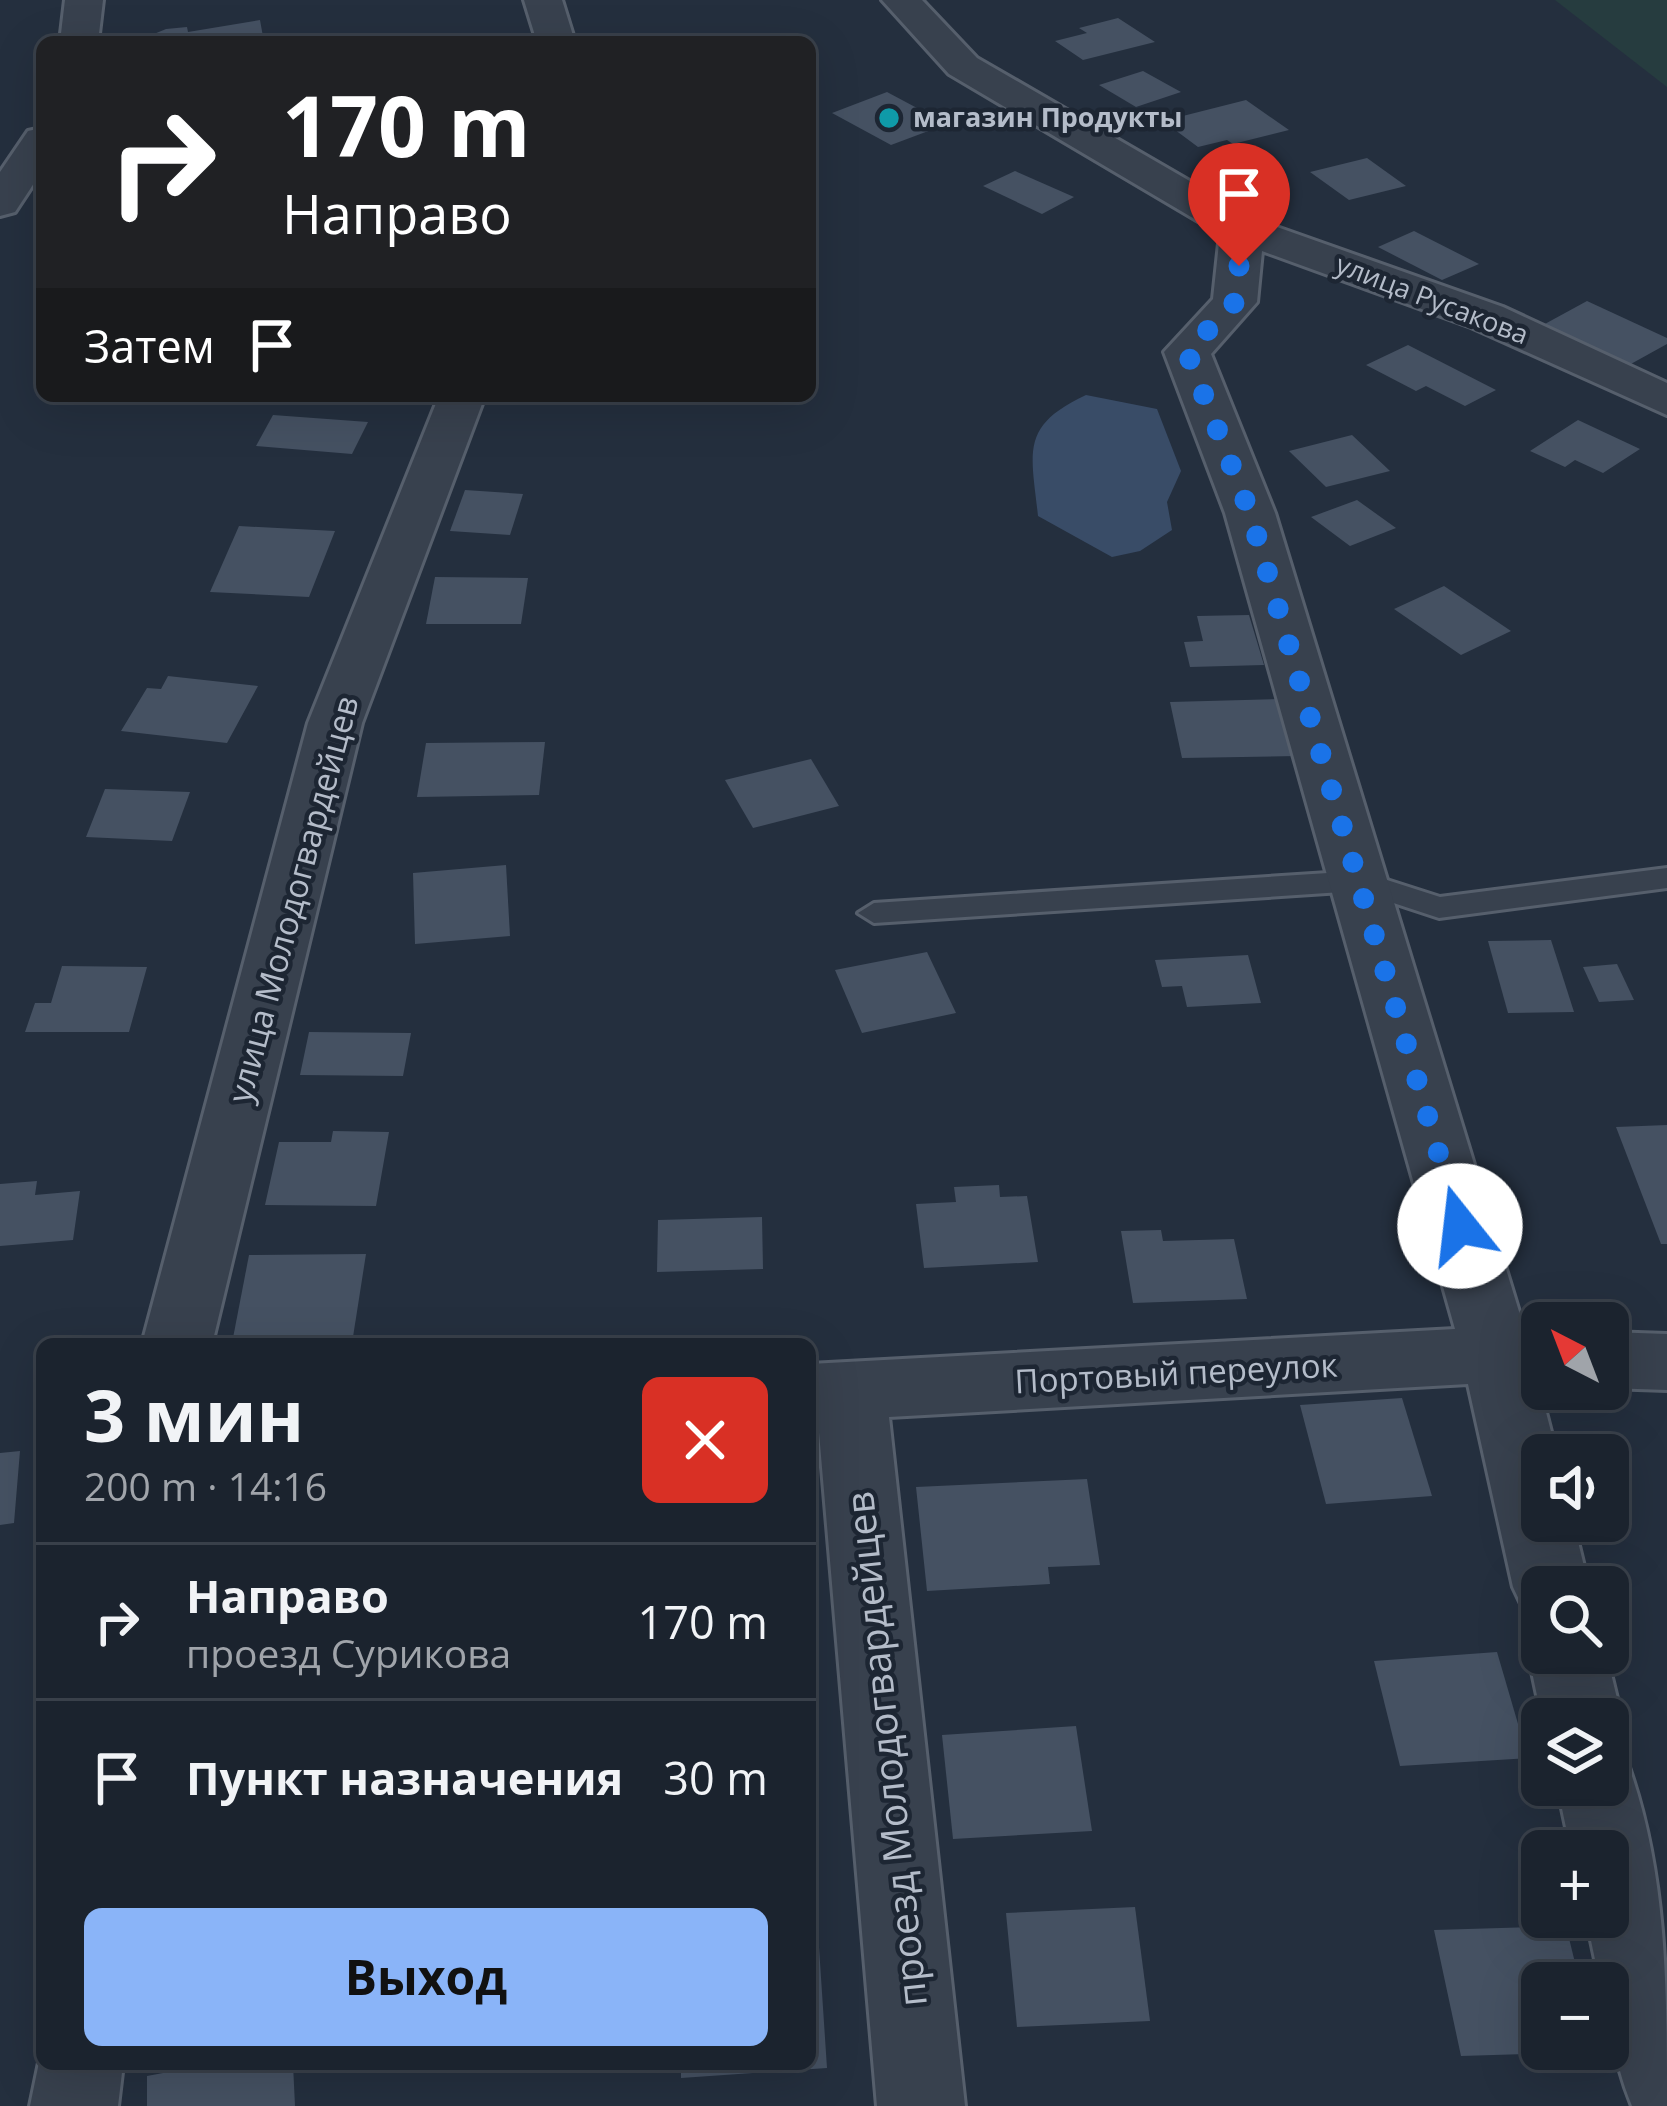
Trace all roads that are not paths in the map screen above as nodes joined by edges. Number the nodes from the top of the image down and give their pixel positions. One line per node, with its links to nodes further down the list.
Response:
1 (84, 0): 4 (street)
2 (543, 0): 5 (street)
3 (902, 0): 8 (street, улица Русакова)
4 (81, 36)
5 (554, 36)
6 (36, 149): 7 (street)
7 (0, 202)
8 (1242, 230): 9 (street, улица Русакова); 12 (street)
9 (1667, 401)
10 (460, 402): 14 (street, улица Молодогвардейцев)
11 (1667, 878): 12 (lane)
12 (1359, 881): 13 (lane); 15 (street)
13 (874, 913)
14 (179, 1338)
15 (1520, 1356): 18 (street, Портовый переулок); 19 (street)
16 (1629, 1361): 17 (street)
17 (1667, 1362)
18 (830, 1392): 24 (street, проезд Молодогвардейцев)
19 (1548, 1566)
20 (1602, 1806): 22 (street)
21 (78, 2070): 23 (street)
22 (1667, 2084)
23 (74, 2106)
24 (922, 2106)

